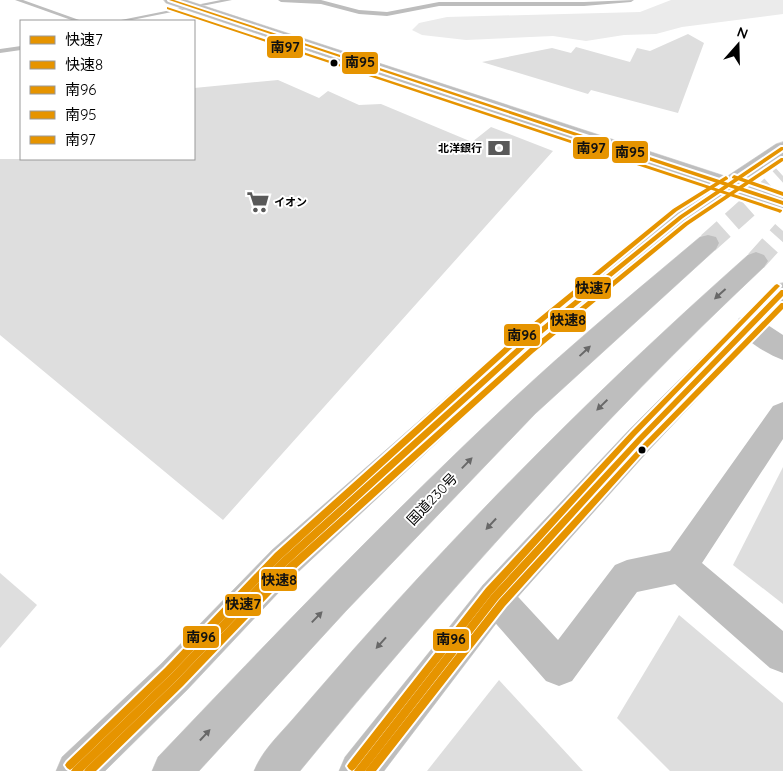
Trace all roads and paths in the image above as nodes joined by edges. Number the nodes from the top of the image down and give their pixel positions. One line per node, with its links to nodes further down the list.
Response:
1 (170, 0): 3 (main road)
2 (783, 148): 3 (main road)
3 (731, 185): 4 (main road); 14 (main road)
4 (783, 203)
5 (708, 243): 15 (main road, 国道230号, one-way to 5)
6 (756, 261): 16 (main road, one-way to 16)
7 (783, 292): 8 (main road)
8 (748, 325): 9 (main road); 12 (main road)
9 (783, 349)
10 (783, 415): 11 (main road)
11 (680, 566): 12 (main road); 13 (main road)
12 (495, 597): 17 (main road)
13 (783, 656)
14 (76, 771)
15 (172, 771)
16 (274, 771)
17 (359, 771)

